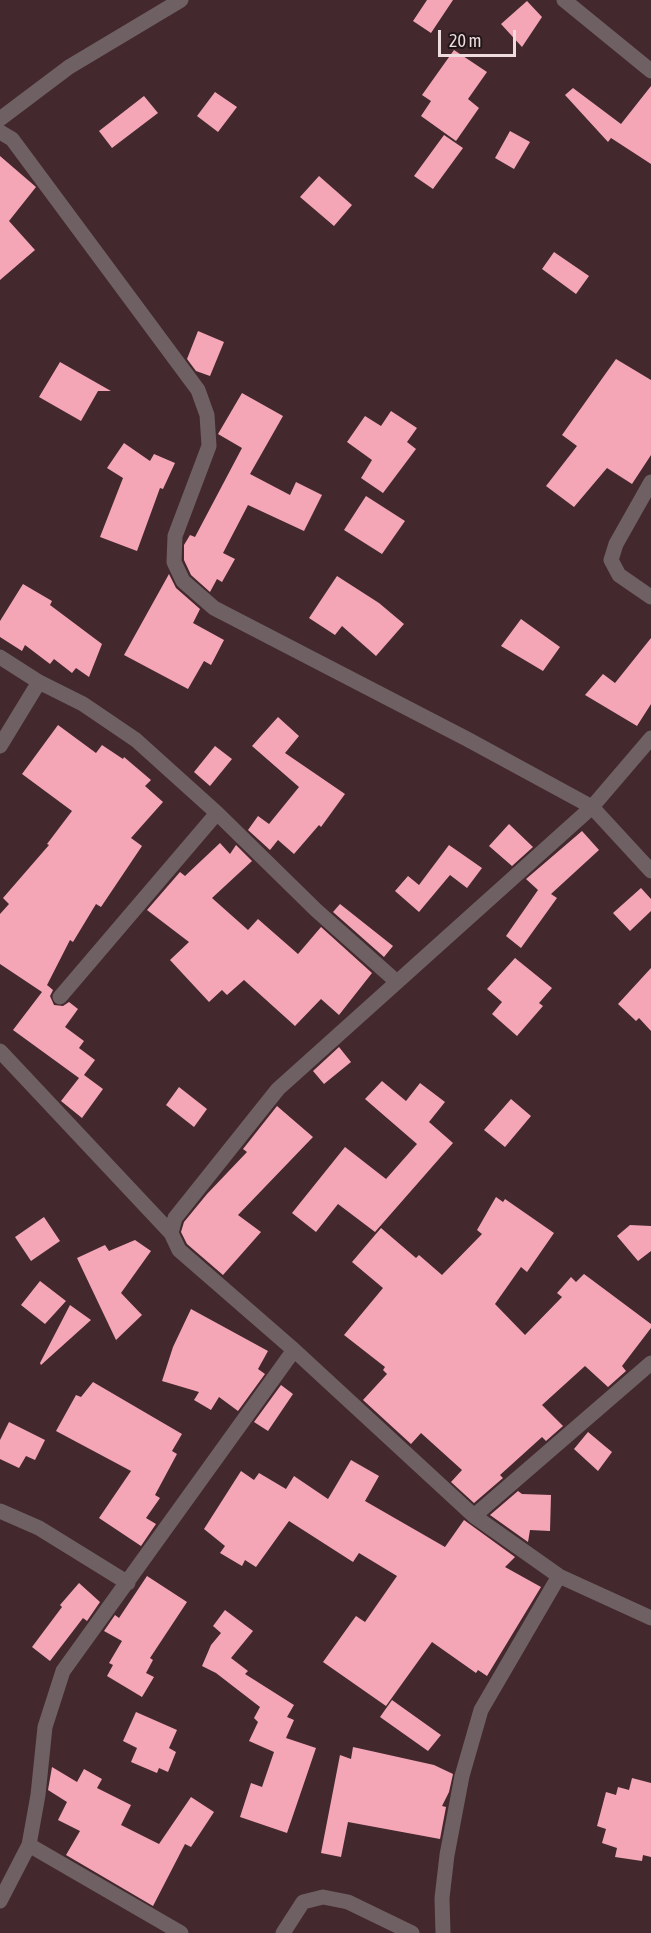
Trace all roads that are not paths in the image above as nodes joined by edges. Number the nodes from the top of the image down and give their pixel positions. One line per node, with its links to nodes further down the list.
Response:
1 (181, 0): 4 (street)
2 (564, 0): 3 (street)
3 (651, 71)
4 (0, 119)
5 (0, 132): 12 (street)
6 (651, 482): 7 (street)
7 (651, 597)
8 (0, 657): 9 (street)
9 (39, 682): 11 (street); 13 (street)
10 (651, 738): 12 (street)
11 (0, 746)
12 (592, 807): 14 (street); 15 (street)
13 (217, 813): 15 (street); 16 (street)
14 (651, 871)
15 (397, 982): 18 (street)
16 (60, 997)
17 (0, 1051): 18 (street)
18 (171, 1233): 19 (street)
19 (294, 1350): 22 (street); 24 (street)
20 (651, 1363): 22 (street)
21 (0, 1511): 24 (street)
22 (474, 1516): 23 (street)
23 (559, 1576): 25 (street); 31 (street)
24 (128, 1583): 26 (street)
25 (651, 1618)
26 (29, 1845): 27 (street); 28 (street)
27 (0, 1901)
28 (181, 1933)
29 (283, 1933): 30 (street)
30 (412, 1933)
31 (443, 1933)

